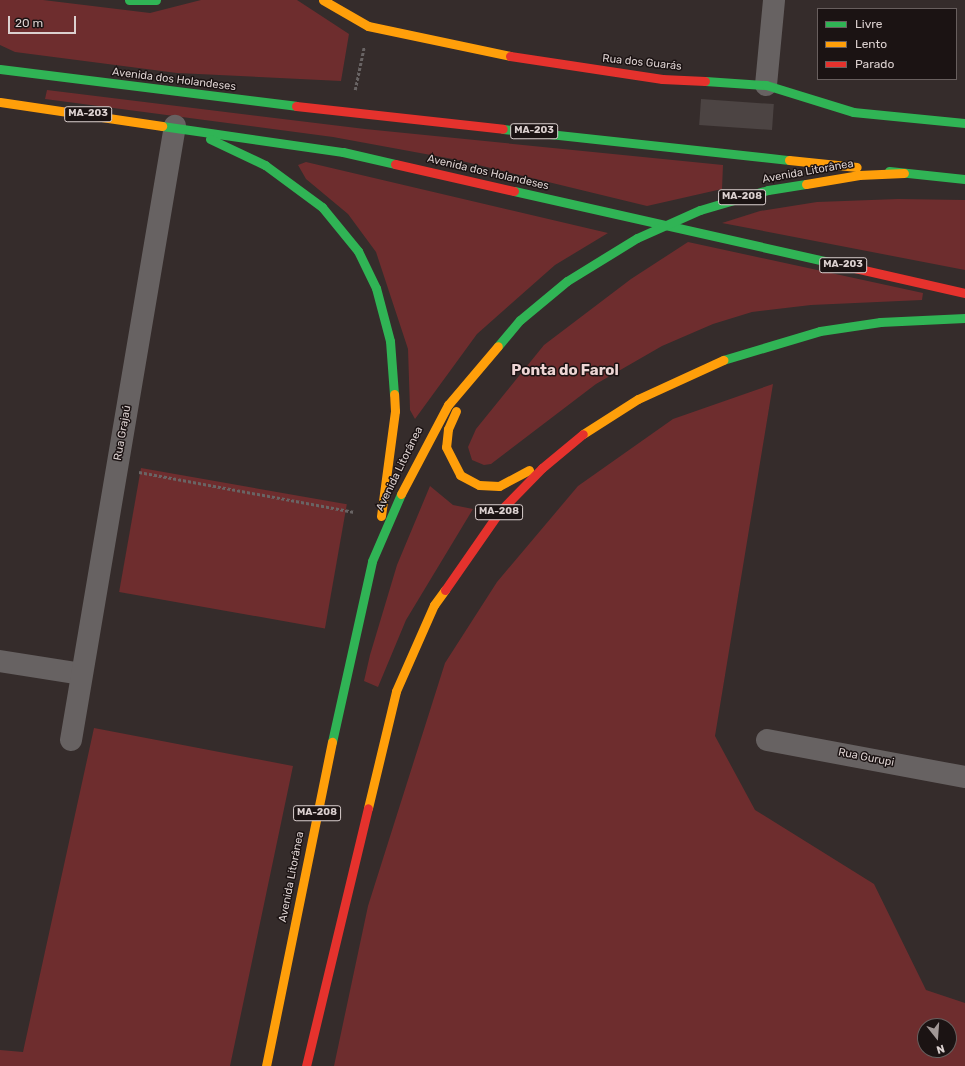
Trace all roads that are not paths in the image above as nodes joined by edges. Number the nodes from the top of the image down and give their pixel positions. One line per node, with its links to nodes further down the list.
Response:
1 (129, 0): 2 (main road)
2 (156, 0)
3 (323, 0): 6 (main road, Rua dos Guarás)
4 (774, 0): 6 (street)
5 (0, 69): 10 (main road, Avenida dos Holandeses / MA-203)
6 (766, 85): 8 (main road, Rua dos Guarás)
7 (0, 102): 9 (main road, Avenida dos Holandeses / MA-203)
8 (965, 123)
9 (176, 126): 12 (main road, Avenida dos Holandeses / MA-203); 16 (main road); 18 (street, Rua Grajaú)
10 (904, 173): 11 (main road, Avenida dos Holandeses / MA-203); 14 (main road, Avenida Litorânea / MA-208)
11 (965, 179)
12 (965, 293)
13 (965, 318): 15 (main road, MA-208)
14 (481, 364): 15 (main road); 16 (main road, Avenida Litorânea / MA-208)
15 (663, 386): 23 (main road, MA-208)
16 (372, 561): 22 (main road, Avenida Litorânea / MA-208)
17 (0, 661): 18 (street)
18 (81, 674): 19 (street, Rua Grajaú)
19 (71, 740)
20 (768, 740): 21 (street, Rua Gurupi)
21 (965, 777)
22 (266, 1066)
23 (306, 1066)

